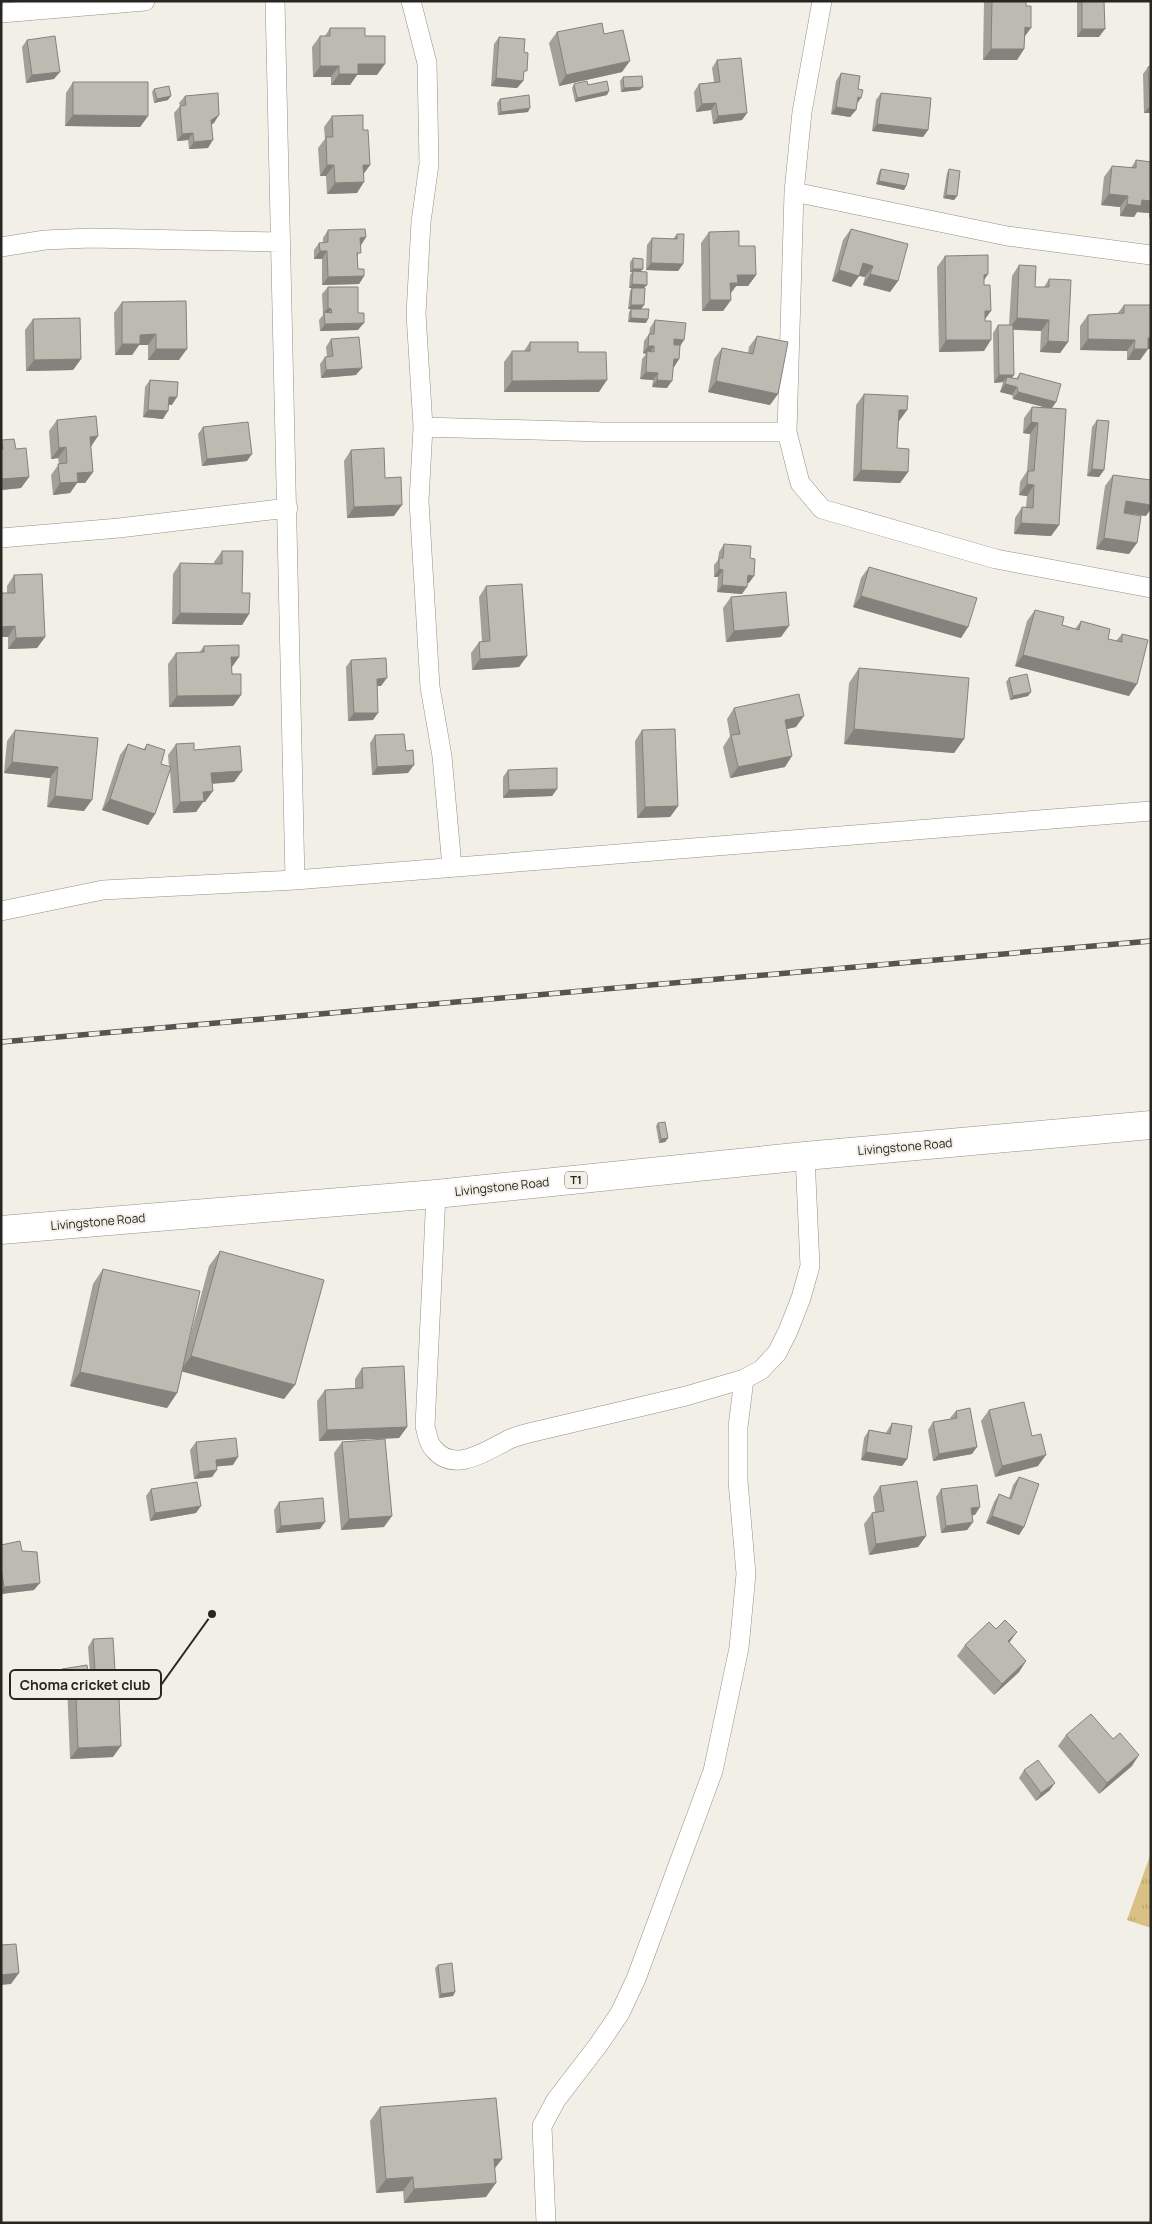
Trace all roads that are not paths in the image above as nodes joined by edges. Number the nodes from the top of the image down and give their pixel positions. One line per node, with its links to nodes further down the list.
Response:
1 (145, 1): 5 (street)
2 (275, 1): 7 (street)
3 (411, 1): 10 (street)
4 (822, 1): 6 (street)
5 (1, 13)
6 (794, 192): 9 (street); 11 (street)
7 (281, 242): 8 (street); 12 (street)
8 (1, 247)
9 (1151, 255)
10 (423, 427): 11 (street); 16 (street)
11 (787, 432): 14 (street)
12 (288, 508): 13 (street); 17 (street)
13 (1, 538)
14 (1151, 588)
15 (1151, 810): 16 (street)
16 (452, 867): 17 (street)
17 (295, 880): 18 (street)
18 (1, 910)
19 (1151, 1125): 20 (highway, Livingstone Road / T1)
20 (805, 1156): 21 (highway, Livingstone Road / T1); 23 (street)
21 (436, 1194): 22 (highway, Livingstone Road / T1); 23 (street)
22 (1, 1230)
23 (744, 1379): 24 (street)
24 (546, 2223)

